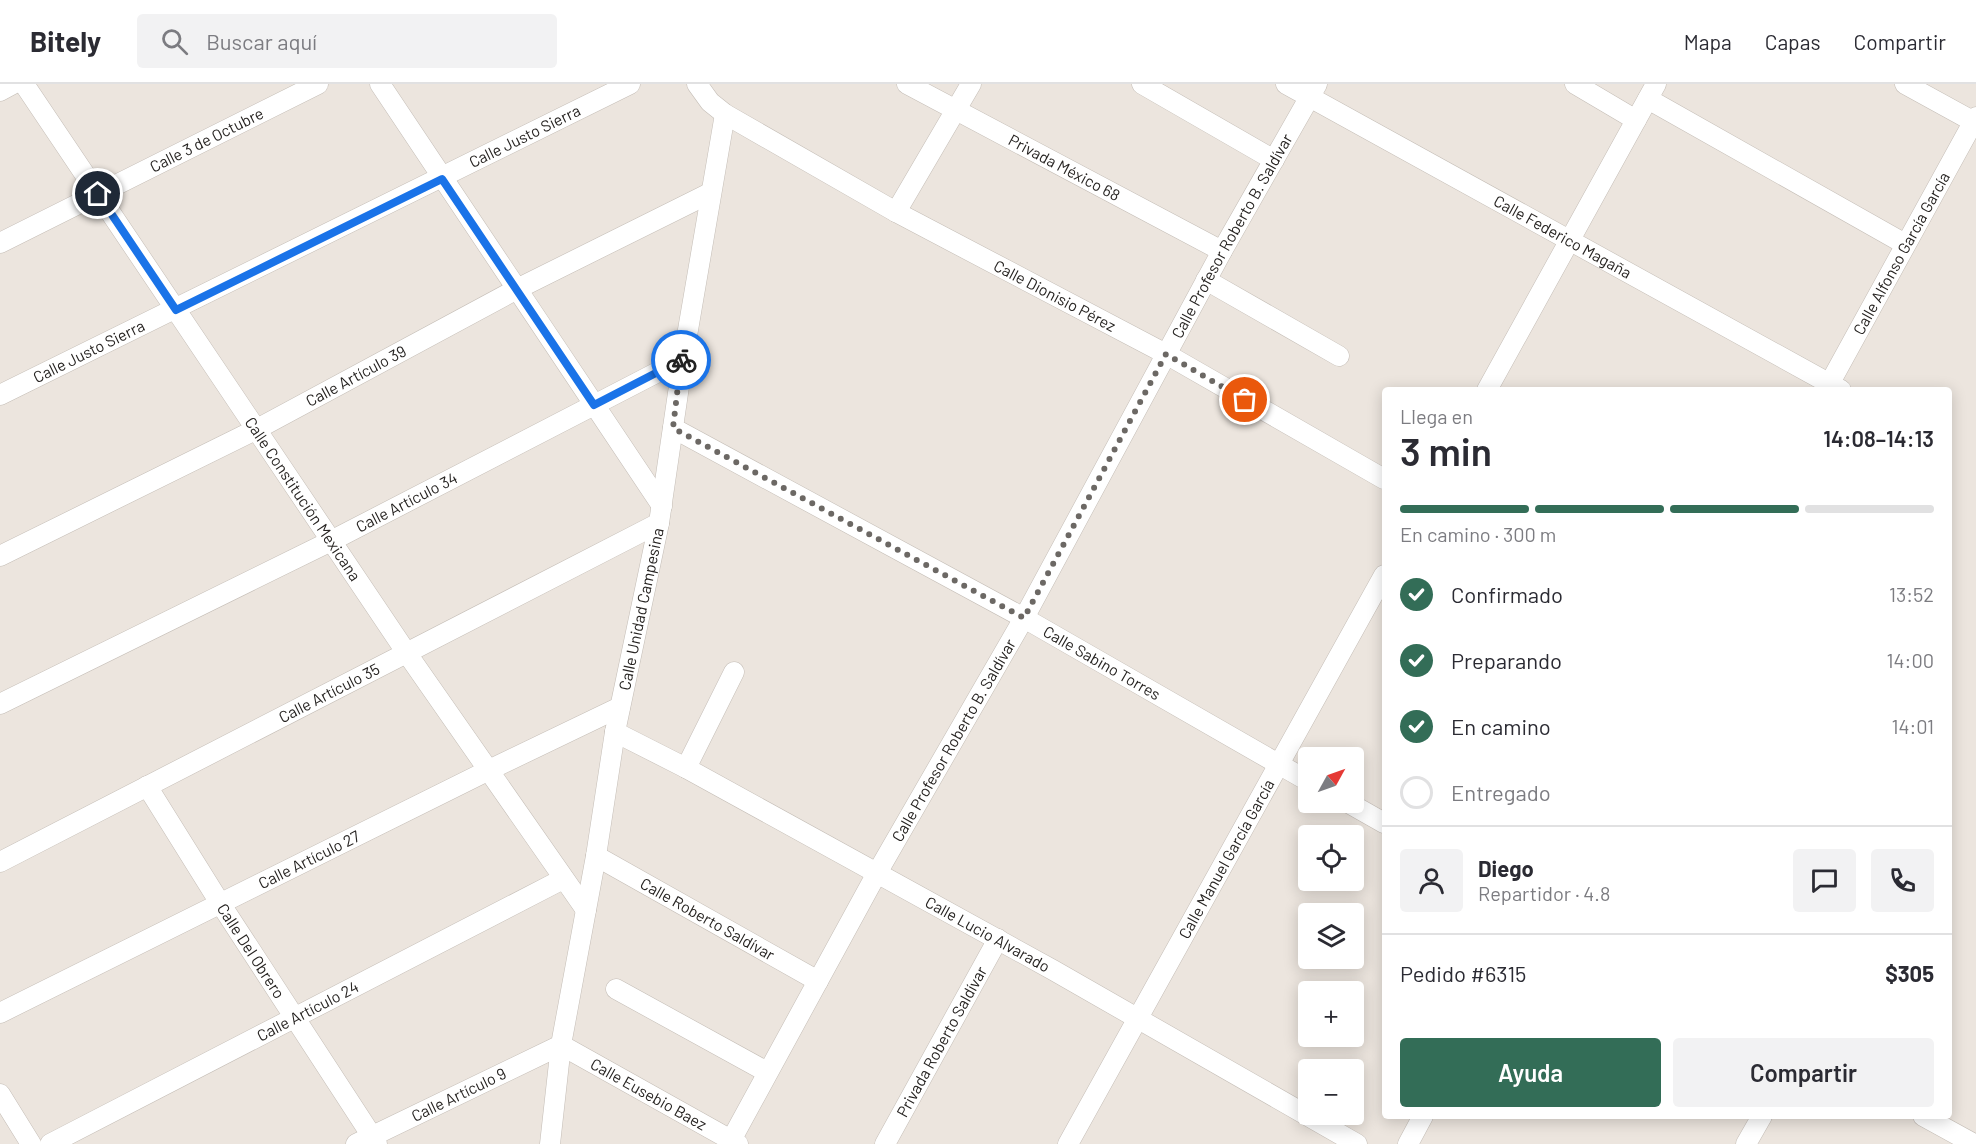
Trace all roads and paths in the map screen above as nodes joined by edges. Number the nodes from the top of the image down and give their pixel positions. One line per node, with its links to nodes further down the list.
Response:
1 (12, 84): 13 (street)
2 (24, 84): 23 (street, Calle Constitución Mexicana)
3 (318, 84): 23 (street, Calle 3 de Octubre)
4 (380, 84): 21 (street)
5 (630, 84): 21 (street, Calle Justo Sierra)
6 (697, 84): 17 (street)
7 (907, 84): 16 (street, Privada México 68)
8 (971, 84): 16 (street)
9 (1142, 84): 20 (street)
10 (1286, 84): 14 (street, Calle Federico Magaña)
11 (1575, 84): 18 (street)
12 (1905, 84): 19 (street)
13 (0, 91)
14 (1313, 91): 20 (street, Calle Profesor Roberto B. Saldívar); 25 (street, Calle Federico Magaña)
15 (1652, 92): 18 (street); 27 (street)
16 (955, 112): 24 (street); 28 (street, Privada México 68)
17 (725, 114): 22 (street, Calle Unidad Campesina); 24 (street, Calle Dionisio Pérez)
18 (1636, 120): 25 (street)
19 (1975, 120): 27 (street, Calle Alfonso García García)
20 (1274, 160): 28 (street, Calle Profesor Roberto B. Saldívar)
21 (442, 179): 30 (street); 31 (street, Calle Justo Sierra)
22 (710, 193): 30 (street, Calle Artículo 39); 34 (street, Calle Unidad Campesina)
23 (98, 194): 26 (street, Calle 3 de Octubre); 31 (street, Calle Constitución Mexicana)
24 (896, 212): 32 (street, Calle Dionisio Pérez)
25 (1569, 239): 35 (street); 36 (street, Calle Federico Magaña)
26 (0, 243)
27 (1905, 244): 37 (street, Calle Alfonso García García)
28 (1222, 251): 29 (street, Calle Profesor Roberto B. Saldívar)
29 (1206, 280): 32 (street, Calle Profesor Roberto B. Saldívar); 33 (street)
30 (517, 289): 39 (street); 41 (street, Calle Artículo 39)
31 (176, 310): 38 (street, Calle Justo Sierra); 41 (street, Calle Constitución Mexicana)
32 (1166, 354): 42 (street, Calle Dionisio Pérez); 47 (street, Calle Profesor Roberto B. Saldívar)
33 (1339, 356)
34 (683, 359): 39 (street, Calle Artículo 34); 40 (street, Calle Unidad Campesina)
35 (1488, 387)
36 (1830, 387)
37 (1833, 387)
38 (0, 395)
39 (594, 405): 43 (street); 44 (street, Calle Artículo 34)
40 (673, 428): 43 (street, Calle Unidad Campesina); 47 (street, Calle Sabino Torres)
41 (257, 429): 44 (street, Calle Constitución Mexicana); 45 (street, Calle Artículo 39)
42 (1382, 477)
43 (660, 515): 48 (street, Calle Artículo 35); 51 (street, Calle Unidad Campesina)
44 (331, 541): 48 (street, Calle Constitución Mexicana); 50 (street, Calle Artículo 34)
45 (0, 556)
46 (1382, 579): 53 (street, Calle Manuel García García)
47 (1024, 618): 53 (street, Calle Sabino Torres); 62 (street, Calle Profesor Roberto B. Saldívar)
48 (406, 652): 55 (street, Calle Constitución Mexicana); 57 (street, Calle Artículo 35)
49 (734, 672): 54 (street)
50 (0, 704)
51 (620, 708): 52 (street, Calle Unidad Campesina); 55 (street, Calle Artículo 27)
52 (615, 732): 54 (street, Calle Lucio Alvarado); 60 (street, Calle Unidad Campesina)
53 (1279, 765): 56 (street, Calle Sabino Torres); 70 (street, Calle Manuel García García)
54 (686, 768): 62 (street, Calle Lucio Alvarado)
55 (487, 771): 63 (street, Calle Constitución Mexicana); 64 (street, Calle Artículo 27)
56 (1298, 775)
57 (147, 786): 61 (street, Calle Artículo 35); 64 (street, Calle Del Obrero)
58 (1364, 812): 59 (street)
59 (1382, 822)
60 (596, 856): 65 (street, Calle Unidad Campesina); 67 (street, Calle Roberto Saldívar)
61 (0, 862)
62 (877, 873): 66 (street, Calle Lucio Alvarado); 67 (street, Calle Profesor Roberto B. Saldívar)
63 (563, 879): 65 (street, Calle Constitución Mexicana); 71 (street, Calle Artículo 24)
64 (220, 903): 69 (street, Calle Artículo 27); 71 (street, Calle Del Obrero)
65 (586, 910): 72 (street, Calle Unidad Campesina)
66 (998, 939): 70 (street, Calle Lucio Alvarado); 83 (street, Privada Roberto Saldívar)
67 (818, 981): 73 (street, Calle Profesor Roberto B. Saldívar)
68 (616, 989): 73 (street)
69 (0, 1013)
70 (1137, 1018): 84 (street, Calle Manuel García García); 85 (street, Calle Lucio Alvarado)
71 (294, 1019): 78 (street, Calle Del Obrero); 81 (street, Calle Artículo 24)
72 (561, 1045): 78 (street, Calle Artículo 9); 79 (street, Calle Eusebio Baez); 82 (street, Calle Unidad Campesina)
73 (767, 1072): 79 (street, Calle Profesor Roberto B. Saldívar)
74 (0, 1094): 80 (street)
75 (1421, 1119): 86 (street)
76 (1760, 1119): 87 (street)
77 (1928, 1119): 88 (street)
78 (368, 1141)
79 (733, 1143)
80 (31, 1144)
81 (51, 1144)
82 (550, 1144)
83 (885, 1144)
84 (1068, 1144)
85 (1358, 1144)
86 (1408, 1144)
87 (1746, 1144)
88 (1974, 1144)

